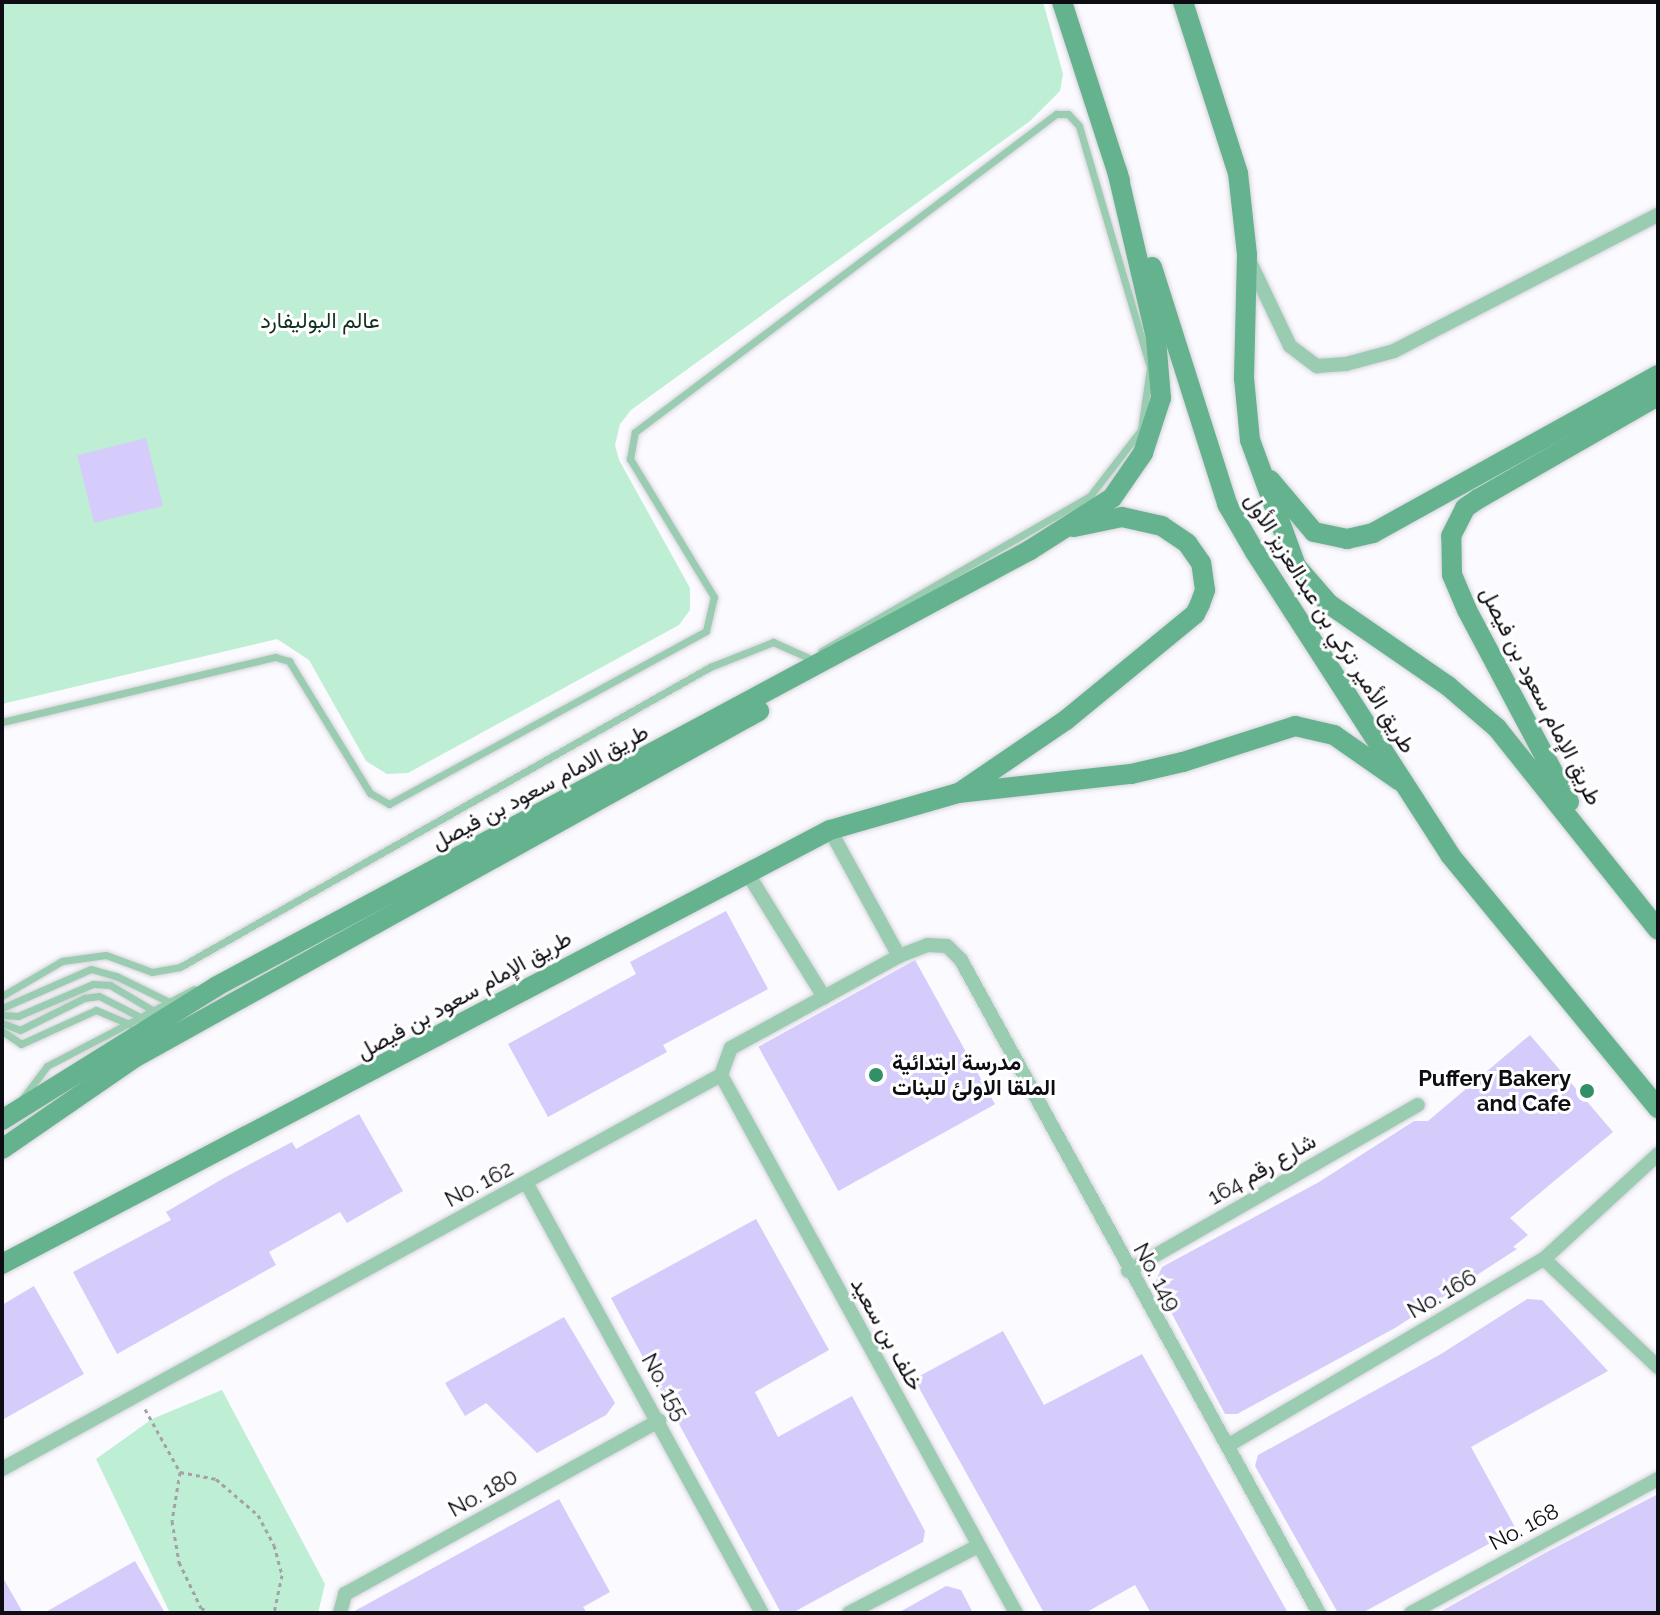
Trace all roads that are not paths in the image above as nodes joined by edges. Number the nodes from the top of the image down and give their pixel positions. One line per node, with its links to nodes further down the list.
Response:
1 (1062, 2): 3 (main road, طريق الأمير تركي بن عبدالعزيز الأول)
2 (1183, 2): 5 (main road, طريق الأمير تركي بن عبدالعزيز الأول)
3 (1117, 171): 9 (main road); 13 (main road, طريق الأمير تركي بن عبدالعزيز الأول)
4 (1658, 215): 5 (street)
5 (1247, 255): 8 (main road, طريق الأمير تركي بن عبدالعزيز الأول)
6 (1658, 375): 8 (main road)
7 (1658, 396): 16 (main road, طريق الإمام سعود بن فيصل)
8 (1250, 440): 16 (main road, طريق الأمير تركي بن عبدالعزيز الأول)
9 (1066, 528): 10 (main road, طريق الامام سعود بن فيصل); 14 (main road)
10 (833, 656): 21 (main road, طريق الامام سعود بن فيصل); 36 (main road)
11 (809, 658): 12 (lane); 21 (lane); 22 (lane)
12 (2, 722)
13 (1400, 781): 14 (main road); 34 (main road, طريق الأمير تركي بن عبدالعزيز الأول)
14 (958, 793): 15 (main road, طريق الإمام سعود بن فيصل)
15 (830, 830): 17 (main road, طريق الإمام سعود بن فيصل); 19 (street)
16 (1591, 845): 18 (main road, طريق الأمير تركي بن عبدالعزيز الأول)
17 (748, 874): 23 (street); 40 (main road, طريق الإمام سعود بن فيصل)
18 (1658, 930)
19 (899, 956): 20 (street, No. 162); 23 (street, No. 162)
20 (961, 960): 41 (street, No. 149)
21 (240, 970): 24 (lane); 35 (main road, طريق الامام سعود بن فيصل)
22 (2, 996)
23 (824, 997): 32 (street, No. 162)
24 (169, 1002): 25 (lane); 26 (lane)
25 (2, 1008)
26 (154, 1011): 27 (lane); 28 (lane)
27 (2, 1015)
28 (142, 1018): 29 (lane); 30 (lane)
29 (2, 1023)
30 (129, 1024): 31 (lane); 35 (lane)
31 (2, 1031)
32 (721, 1075): 38 (street, No. 162); 47 (street, خلف بن سعيد)
33 (1418, 1105): 41 (street, شارع رقم 164)
34 (1658, 1108)
35 (8, 1116)
36 (2, 1149)
37 (1658, 1154): 39 (street, No. 166)
38 (527, 1184): 43 (street, No. 155); 45 (street, No. 162)
39 (1544, 1259): 42 (street); 44 (street, No. 166)
40 (2, 1264)
41 (1128, 1271): 44 (street, No. 149)
42 (1658, 1367)
43 (659, 1421): 48 (street, No. 180); 49 (street, No. 155)
44 (1229, 1445): 52 (street, No. 149)
45 (2, 1469)
46 (1658, 1479): 53 (street, No. 168)
47 (978, 1546): 50 (street); 51 (street, خلف بن سعيد)
48 (340, 1613)
49 (762, 1613)
50 (849, 1613)
51 (1016, 1613)
52 (1319, 1613)
53 (1411, 1613)

